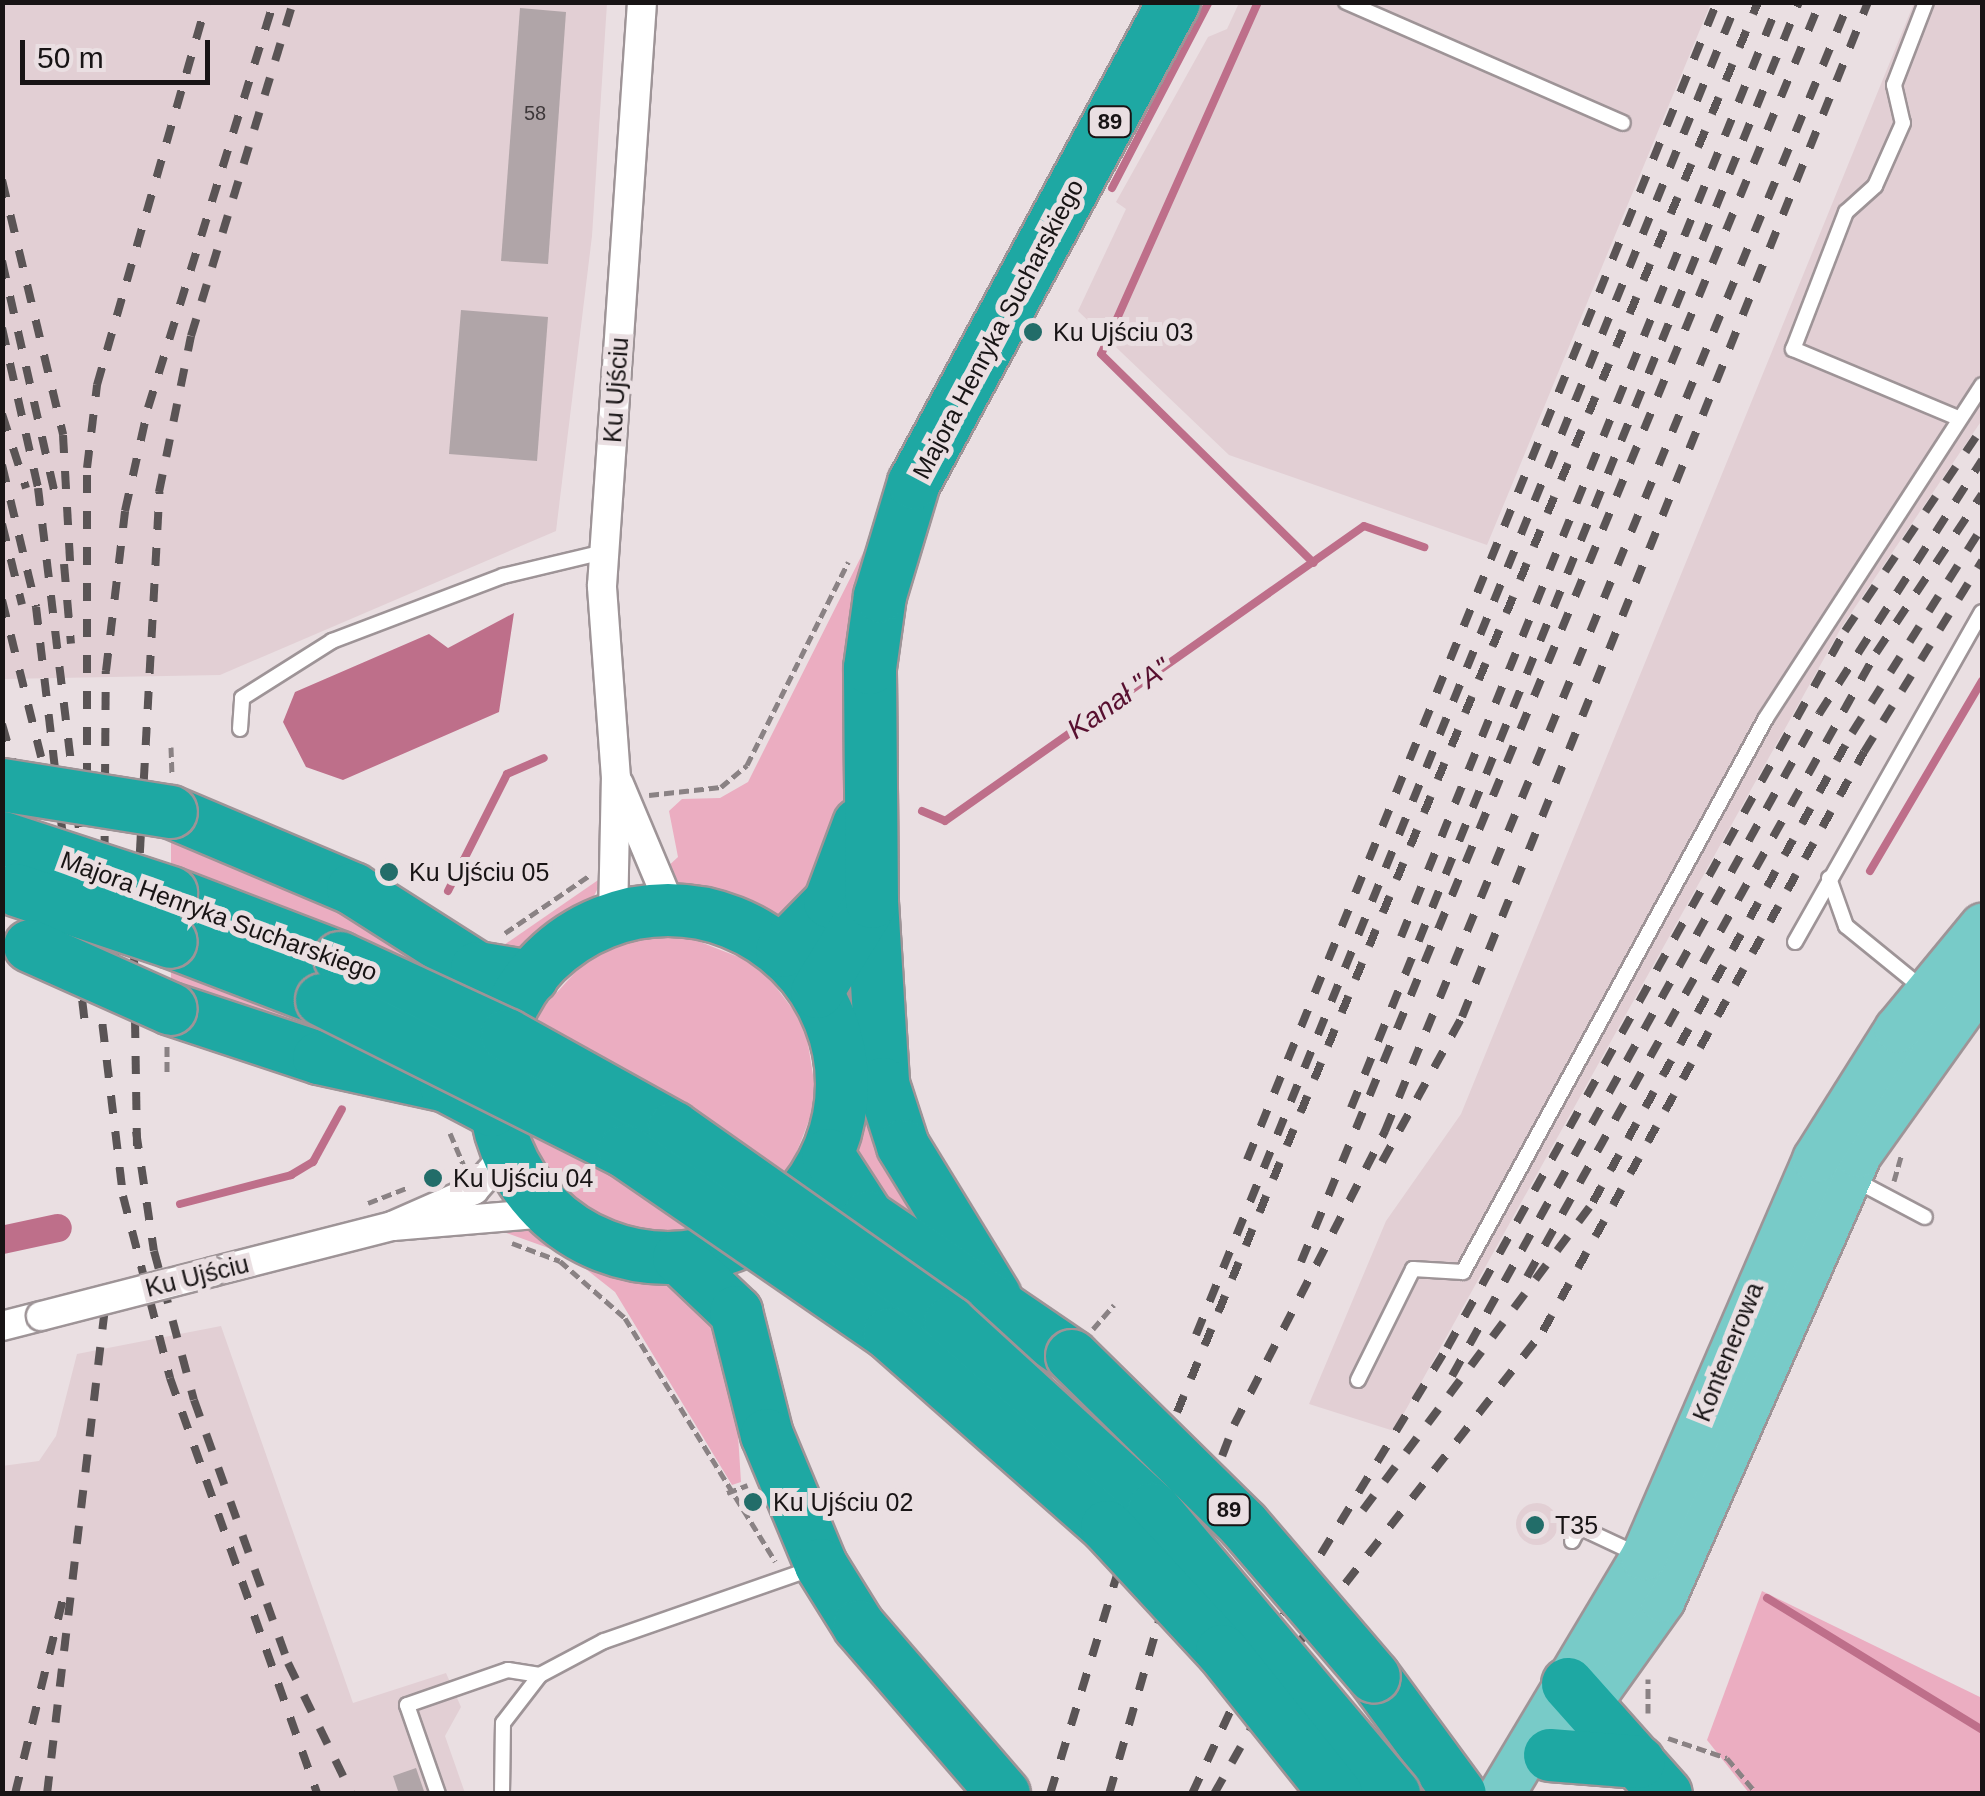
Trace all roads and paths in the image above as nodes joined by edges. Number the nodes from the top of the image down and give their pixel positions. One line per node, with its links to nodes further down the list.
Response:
1 (642, 2): 8 (street, Ku Ujściu)
2 (1174, 2): 14 (highway, Majora Henryka Sucharskiego / 89)
3 (1346, 2): 5 (lane)
4 (1926, 2): 7 (lane)
5 (1624, 124)
6 (1982, 385): 7 (lane)
7 (1958, 418): 47 (lane)
8 (604, 552): 11 (lane); 12 (street, Ku Ujściu)
9 (852, 554): 15 (path)
10 (1982, 612): 18 (lane)
11 (240, 728)
12 (616, 778): 20 (street, Ku Ujściu); 23 (street, Ku Ujściu)
13 (2, 786): 28 (highway, bridge)
14 (867, 794): 19 (highway, Majora Henryka Sucharskiego / 89); 27 (highway, Majora Henryka Sucharskiego / 89)
15 (653, 811)
16 (3, 838): 22 (highway, Majora Henryka Sucharskiego, bridge)
17 (604, 867): 25 (path)
18 (1829, 878): 26 (lane); 32 (lane)
19 (872, 902): 31 (highway); 43 (highway, 89)
20 (672, 910): 23 (highway); 27 (highway)
21 (13, 914): 22 (highway, Majora Henryka Sucharskiego, bridge); 33 (highway, bridge)
22 (171, 918): 29 (highway, Majora Henryka Sucharskiego)
23 (613, 918): 28 (highway)
24 (1982, 926): 32 (main road, Kontenerowa)
25 (494, 942)
26 (1794, 942)
27 (782, 951): 31 (highway)
28 (532, 977): 35 (highway)
29 (331, 979): 61 (highway, Majora Henryka Sucharskiego, bridge); 62 (highway, Majora Henryka Sucharskiego, bridge)
30 (1982, 980): 37 (main road, Kontenerowa)
31 (817, 992): 36 (highway)
32 (1926, 992): 37 (main road, Kontenerowa)
33 (169, 1019): 34 (path); 35 (highway)
34 (167, 1073)
35 (501, 1134): 38 (highway); 40 (street, Ku Ujściu)
36 (828, 1155): 42 (highway); 43 (highway)
37 (1831, 1167): 39 (lane); 51 (main road, Kontenerowa); 54 (main road, Kontenerowa)
38 (546, 1212): 40 (street, Ku Ujściu); 42 (highway)
39 (1925, 1217)
40 (392, 1226): 45 (street, Ku Ujściu, bridge)
41 (494, 1239): 49 (path)
42 (679, 1258): 52 (highway)
43 (995, 1296): 46 (highway, 89)
44 (1114, 1305): 46 (path)
45 (2, 1326)
46 (1078, 1347): 57 (highway, 89, bridge)
47 (1358, 1380)
48 (750, 1484): 49 (path)
49 (727, 1492): 52 (path)
50 (1572, 1541): 51 (lane)
51 (1642, 1557): 54 (main road, Kontenerowa)
52 (796, 1561): 53 (lane); 60 (highway)
53 (540, 1675): 58 (lane); 59 (lane)
54 (1579, 1693): 55 (main road, Kontenerowa); 56 (highway); 63 (main road, Kontenerowa)
55 (1550, 1755): 56 (highway); 63 (main road, Kontenerowa)
56 (1654, 1764): 64 (path)
57 (1451, 1782): 63 (lane)
58 (438, 1794)
59 (502, 1794)
60 (1004, 1794)
61 (1336, 1794)
62 (1394, 1794)
63 (1501, 1794)
64 (1757, 1794)

